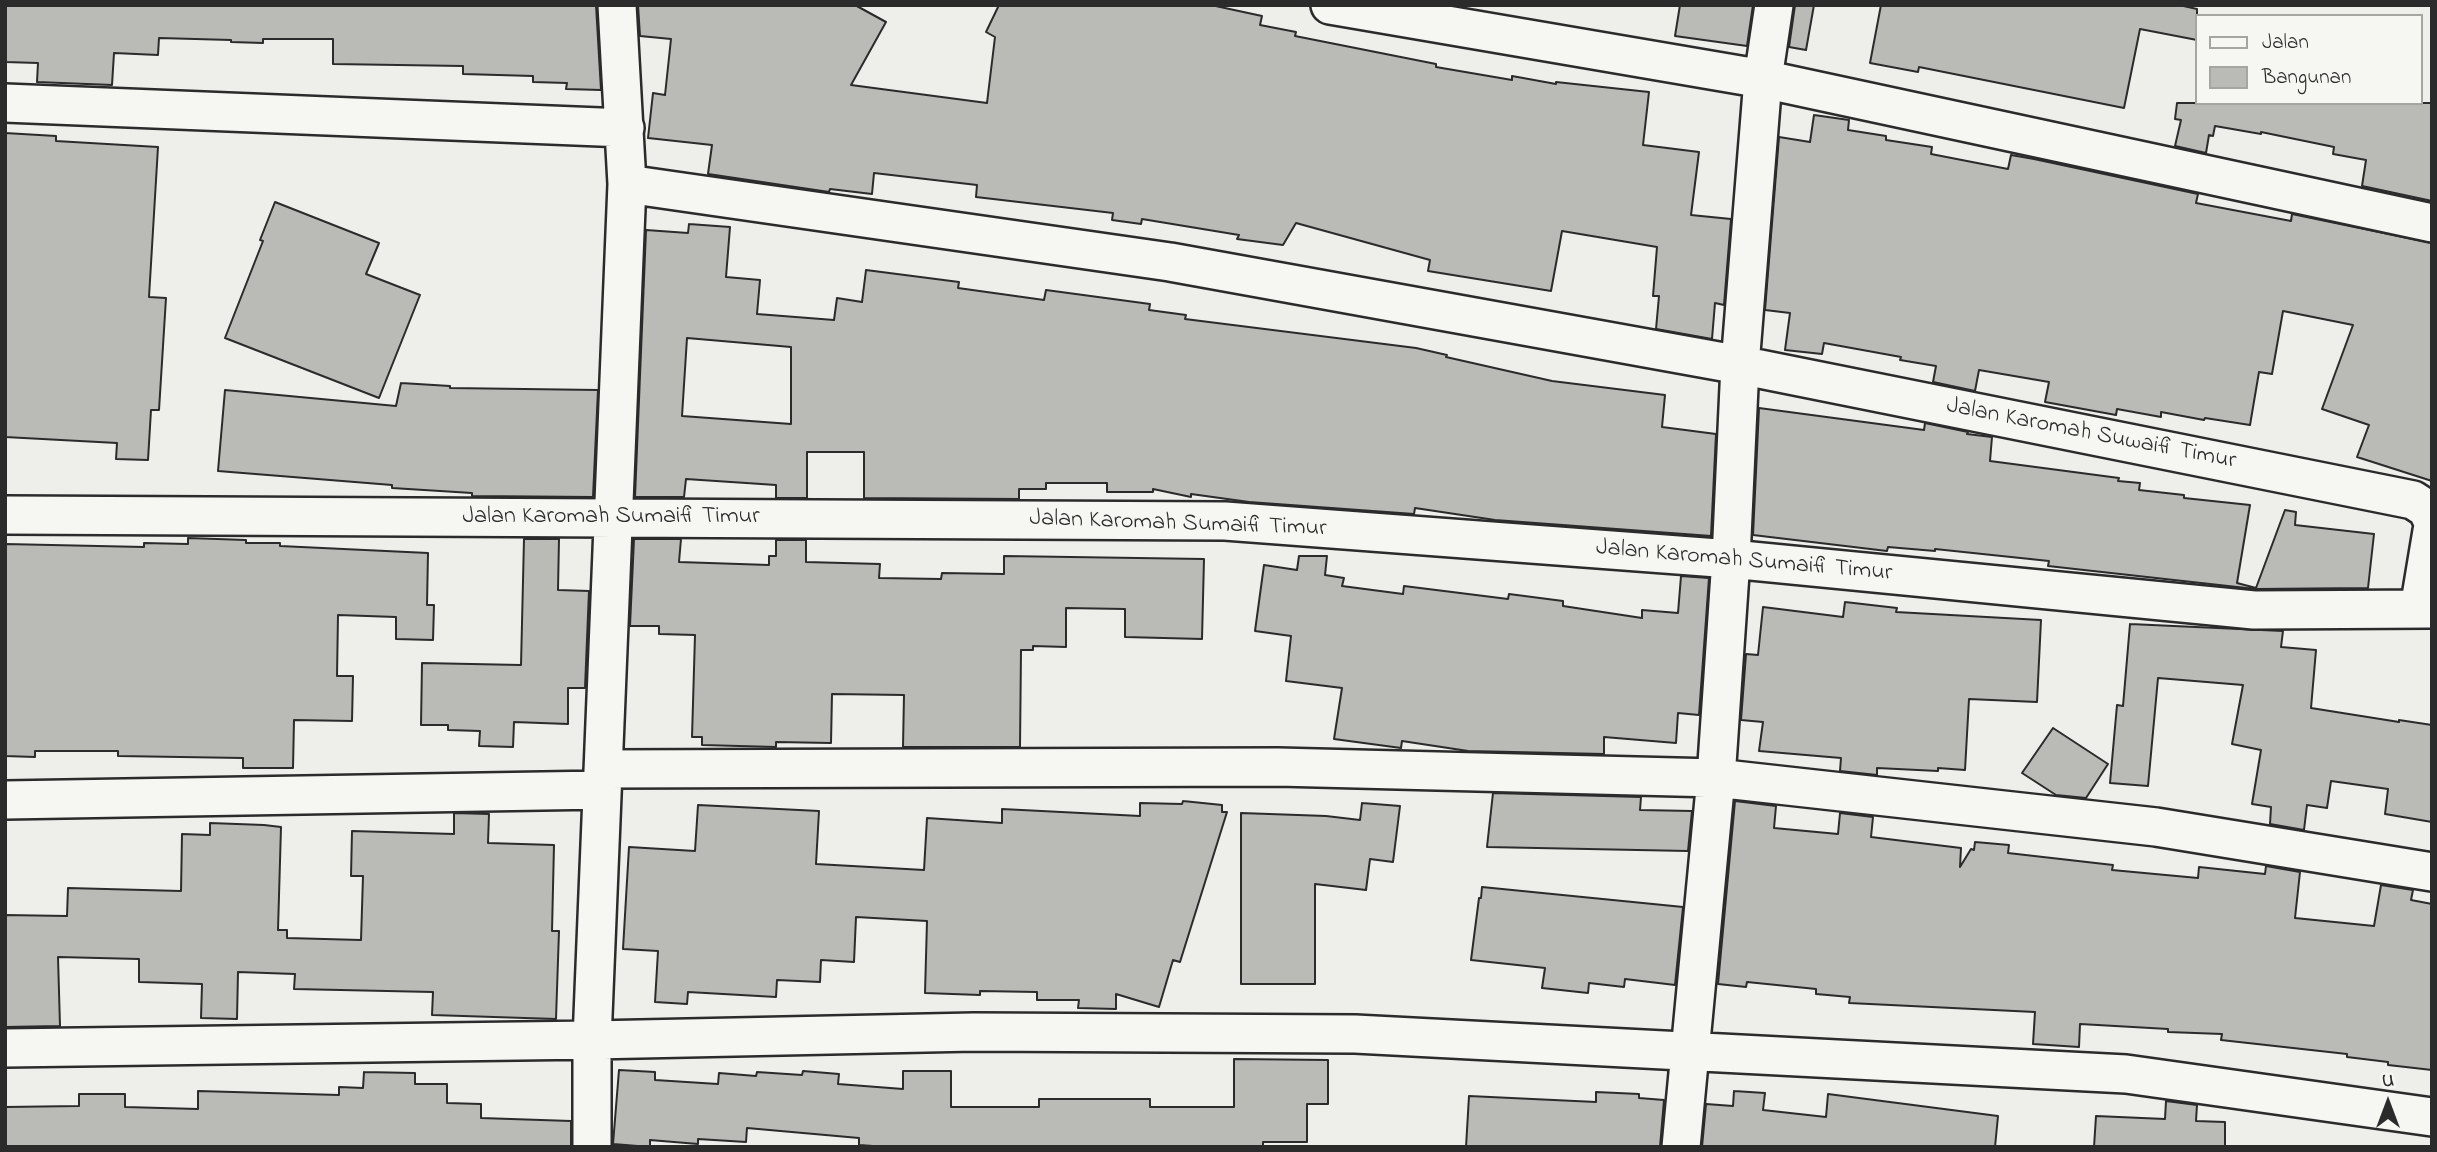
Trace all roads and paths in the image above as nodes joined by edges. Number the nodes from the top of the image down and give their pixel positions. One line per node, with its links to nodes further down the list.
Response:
1 (617, 5): 6 (street)
2 (1330, 5): 4 (street)
3 (1774, 5): 4 (street)
4 (1763, 79): 8 (street); 9 (street)
5 (5, 103): 6 (street)
6 (625, 128): 7 (street)
7 (627, 184): 9 (street, Jalan Karomah Suwaifi Timur); 11 (street)
8 (2432, 223)
9 (1740, 365): 12 (street, Jalan Karomah Suwaifi Timur); 14 (street)
10 (5, 515): 11 (street, Jalan Karomah Sumaifi Timur)
11 (612, 518): 14 (street, Jalan Karomah Sumaifi Timur); 17 (street)
12 (2432, 520)
13 (2432, 531): 15 (street)
14 (1731, 559): 15 (street, Jalan Karomah Sumaifi Timur); 16 (street)
15 (2425, 609)
16 (1716, 778): 17 (street); 19 (street); 22 (street)
17 (603, 780): 18 (street); 20 (street)
18 (5, 800)
19 (2432, 872)
20 (592, 1040): 21 (street); 22 (street); 24 (street)
21 (5, 1048)
22 (1691, 1050): 23 (street); 25 (street)
23 (2432, 1116)
24 (592, 1147)
25 (1681, 1147)

